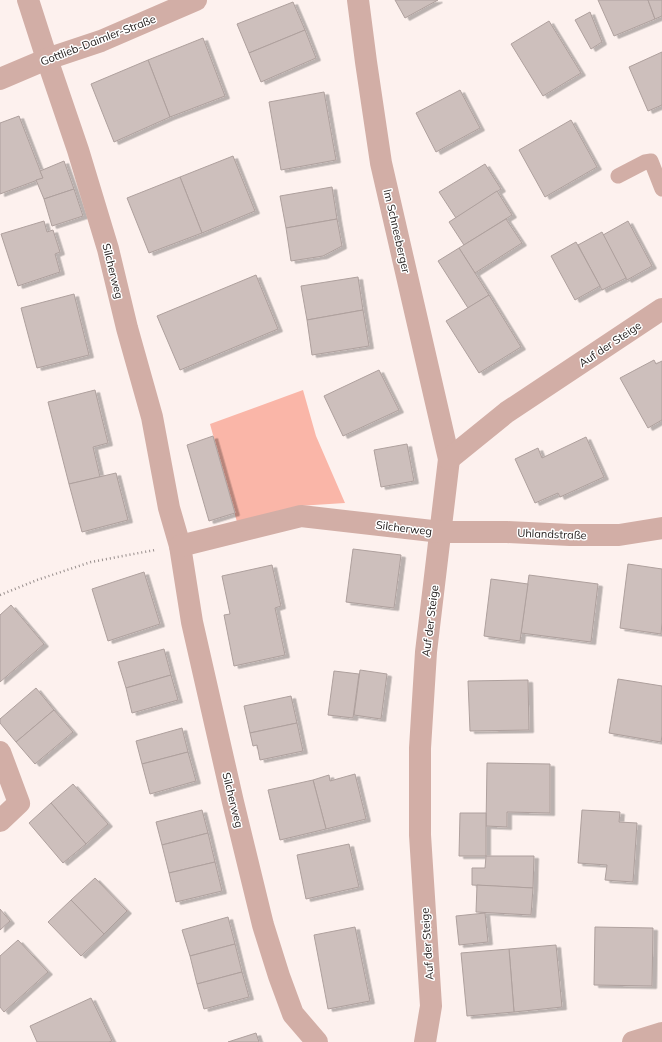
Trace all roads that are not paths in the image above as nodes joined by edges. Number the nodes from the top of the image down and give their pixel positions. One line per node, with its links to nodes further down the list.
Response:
1 (28, 0): 4 (street, Silcherweg)
2 (196, 0): 4 (street, Gottlieb-Daimler-Straße)
3 (358, 0): 9 (street, Im Schneeberger)
4 (47, 59): 5 (street, Gottlieb-Daimler-Straße); 12 (street, Silcherweg)
5 (0, 79)
6 (618, 176): 7 (lane)
7 (662, 189)
8 (662, 309): 9 (street, Auf der Steige)
9 (449, 459): 11 (street, Auf der Steige)
10 (662, 528): 11 (street, Uhlandstraße)
11 (441, 532): 12 (street, Silcherweg); 17 (street, Auf der Steige)
12 (180, 546): 16 (street, Silcherweg)
13 (0, 752): 14 (street)
14 (0, 821)
15 (662, 1033): 18 (street)
16 (317, 1042)
17 (425, 1042)
18 (633, 1042)

